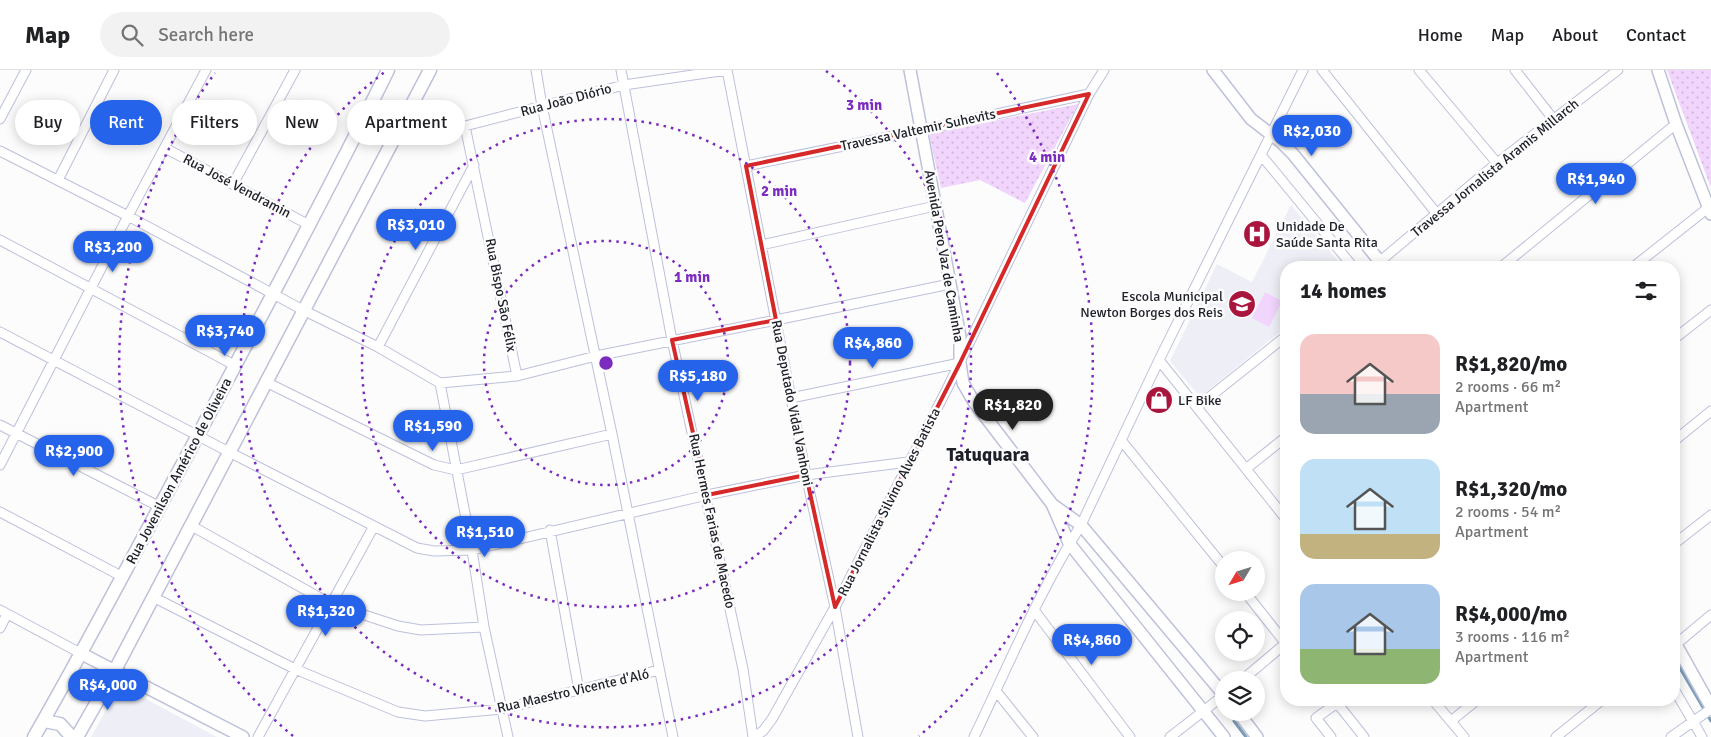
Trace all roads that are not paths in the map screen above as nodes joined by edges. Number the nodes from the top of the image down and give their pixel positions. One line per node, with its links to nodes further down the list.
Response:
1 (26, 70): 23 (street)
2 (114, 70): 36 (street)
3 (206, 70): 30 (street)
4 (295, 70): 37 (street)
5 (388, 70): 42 (main road, Rua Jovenilson Américo de Oliveira)
6 (430, 70): 21 (main road)
7 (536, 70): 22 (street)
8 (622, 70): 19 (street, Rua Hermes Farias de Macedo)
9 (727, 70): 19 (street, Rua João Diório); 35 (street, Rua Deputado Vidal Vanhoni)
10 (910, 70): 27 (street, Avenida Pero Vaz de Caminha)
11 (1104, 70): 20 (street, Rua Jornalista Silvino Alves Batista)
12 (1213, 70): 28 (street)
13 (1303, 70): 28 (street)
14 (1322, 70): 40 (street)
15 (1419, 70): 33 (street)
16 (1514, 70): 24 (street)
17 (1618, 70): 24 (street, Travessa Jornalista Aramis Millarch)
18 (1658, 70): 25 (street)
19 (624, 85): 22 (street, Rua João Diório); 58 (street, Rua Hermes Farias de Macedo)
20 (1089, 94): 27 (street, Travessa Valtemir Suhevits); 64 (street, Rua Jornalista Silvino Alves Batista)
21 (414, 100)
22 (542, 106): 26 (street, Rua João Diório); 61 (street)
23 (0, 119)
24 (1554, 120): 33 (street, Travessa Jornalista Aramis Millarch)
25 (1676, 124): 39 (street); 48 (street)
26 (465, 126): 34 (street, Rua Bispo São Félix)
27 (922, 130): 35 (street, Travessa Valtemir Suhevits); 38 (street, Avenida Pero Vaz de Caminha)
28 (1270, 134): 32 (street); 46 (street)
29 (390, 145): 53 (main road)
30 (165, 148): 37 (street, Rua José Vendramin); 41 (street)
31 (0, 151): 36 (street)
32 (1261, 155): 45 (street); 63 (street)
33 (1497, 162): 40 (street, Travessa Jornalista Aramis Millarch)
34 (474, 165): 60 (street); 66 (street, Rua Bispo São Félix)
35 (746, 166): 44 (street, Rua Deputado Vidal Vanhoni)
36 (58, 180): 41 (street)
37 (233, 184): 42 (street, Rua José Vendramin)
38 (935, 206): 44 (street); 50 (street, Avenida Pero Vaz de Caminha)
39 (1710, 210): 49 (street)
40 (1437, 214): 47 (street, Travessa Jornalista Aramis Millarch)
41 (128, 216): 51 (street); 52 (street)
42 (309, 225): 52 (main road, Rua Jovenilson Américo de Oliveira)
43 (0, 240): 51 (street)
44 (761, 244): 55 (street, Rua Deputado Vidal Vanhoni)
45 (1348, 261)
46 (1376, 261)
47 (1384, 261)
48 (1509, 261)
49 (1641, 261)
50 (950, 284): 55 (street); 64 (street, Avenida Pero Vaz de Caminha)
51 (92, 289): 62 (street); 65 (street)
52 (273, 294): 53 (street); 65 (main road, Rua Jovenilson Américo de Oliveira)
53 (303, 310): 60 (street); 67 (main road)
54 (1711, 310): 57 (street)
55 (776, 320): 58 (street); 69 (street, Rua Deputado Vidal Vanhoni)
56 (0, 332): 62 (street)
57 (1680, 333)
58 (672, 340): 61 (street); 85 (street, Rua Hermes Farias de Macedo)
59 (1280, 341): 70 (street)
60 (378, 347): 68 (street)
61 (596, 356): 66 (street); 74 (street)
62 (54, 360): 73 (street); 75 (street)
63 (1159, 360): 70 (street); 77 (street)
64 (960, 363): 69 (street); 80 (street, Rua Jornalista Silvino Alves Batista); 86 (street, Avenida Pero Vaz de Caminha)
65 (236, 366): 75 (main road, Rua Jovenilson Américo de Oliveira)
66 (517, 376): 68 (street)
67 (266, 382): 79 (main road); 83 (street)
68 (440, 383): 83 (street)
69 (791, 398): 84 (street, Rua Deputado Vidal Vanhoni)
70 (1197, 407): 82 (street)
71 (1711, 411): 76 (street)
72 (0, 425): 73 (street)
73 (17, 434): 81 (street); 87 (street)
74 (612, 434): 83 (street); 90 (street)
75 (198, 436): 79 (street); 87 (main road, Rua Jovenilson Américo de Oliveira)
76 (1680, 436)
77 (1121, 440): 92 (street); 99 (street)
78 (1280, 442): 82 (street)
79 (229, 452): 93 (main road); 94 (street)
80 (908, 462): 84 (street); 104 (street, Rua Jornalista Silvino Alves Batista)
81 (0, 464)
82 (1247, 468): 88 (street)
83 (456, 470): 98 (street)
84 (806, 475): 85 (street); 104 (street, Rua Deputado Vidal Vanhoni)
85 (707, 495): 90 (street); 143 (street, Rua Hermes Farias de Macedo)
86 (1052, 504): 92 (street, Avenida Pero Vaz de Caminha); 97 (street, Avenida Pero Vaz de Caminha)
87 (160, 507): 100 (main road, Rua Jovenilson Américo de Oliveira)
88 (1280, 511)
89 (0, 512): 100 (street)
90 (627, 513): 95 (street); 116 (street)
91 (1711, 515): 96 (street)
92 (1081, 524): 97 (street); 119 (street, Avenida Pero Vaz de Caminha)
93 (190, 525): 101 (main road); 103 (street)
94 (374, 526): 98 (street); 103 (street)
95 (550, 530): 98 (street); 120 (street)
96 (1680, 539)
97 (1070, 543): 105 (street); 131 (street, Avenida Pero Vaz de Caminha)
98 (472, 550): 108 (street)
99 (1215, 556)
100 (123, 577): 113 (main road, Rua Jovenilson Américo de Oliveira)
101 (153, 597): 115 (street, Rua Maestro Vicente d'Aló); 118 (main road)
102 (1252, 601): 110 (street)
103 (331, 604): 108 (street); 115 (street)
104 (835, 607): 143 (street, Rua Jornalista Silvino Alves Batista); 144 (street, Rua Deputado Vidal Vanhoni)
105 (1034, 610): 121 (street); 147 (street)
106 (4, 612): 109 (street); 113 (street)
107 (1711, 615): 111 (street)
108 (484, 627): 130 (street)
109 (0, 628)
110 (1280, 636)
111 (1680, 639)
112 (1280, 649): 117 (street)
113 (82, 654): 118 (street); 133 (main road, Rua Jovenilson Américo de Oliveira)
114 (1680, 655): 129 (street)
115 (295, 669): 130 (street, Rua Maestro Vicente d'Aló); 140 (street)
116 (659, 670): 120 (street, Rua Maestro Vicente d'Aló); 142 (street)
117 (1253, 671)
118 (114, 672): 138 (main road); 139 (street)
119 (1215, 684)
120 (579, 691): 130 (street, Rua Maestro Vicente d'Aló)
121 (996, 691): 145 (street); 146 (street)
122 (1680, 698): 132 (street)
123 (1215, 702): 131 (street)
124 (1332, 706): 151 (street)
125 (1338, 706): 152 (street)
126 (1438, 706): 135 (street)
127 (1470, 706): 135 (street)
128 (1595, 706): 154 (street)
129 (1710, 708): 132 (street)
130 (502, 709): 141 (street)
131 (1204, 711): 148 (street); 149 (street, Avenida Pero Vaz de Caminha)
132 (1695, 719): 155 (street); 156 (street)
133 (44, 721): 136 (main road, Rua Jovenilson Américo de Oliveira); 137 (main road)
134 (1245, 721): 150 (street)
135 (1451, 721): 153 (street)
136 (34, 737)
137 (72, 737)
138 (78, 737)
139 (243, 737)
140 (258, 737)
141 (508, 737)
142 (673, 737)
143 (754, 737)
144 (858, 737)
145 (974, 737)
146 (1032, 737)
147 (1130, 737)
148 (1170, 737)
149 (1224, 737)
150 (1257, 737)
151 (1330, 737)
152 (1364, 737)
153 (1464, 737)
154 (1556, 737)
155 (1671, 737)
156 (1702, 737)

